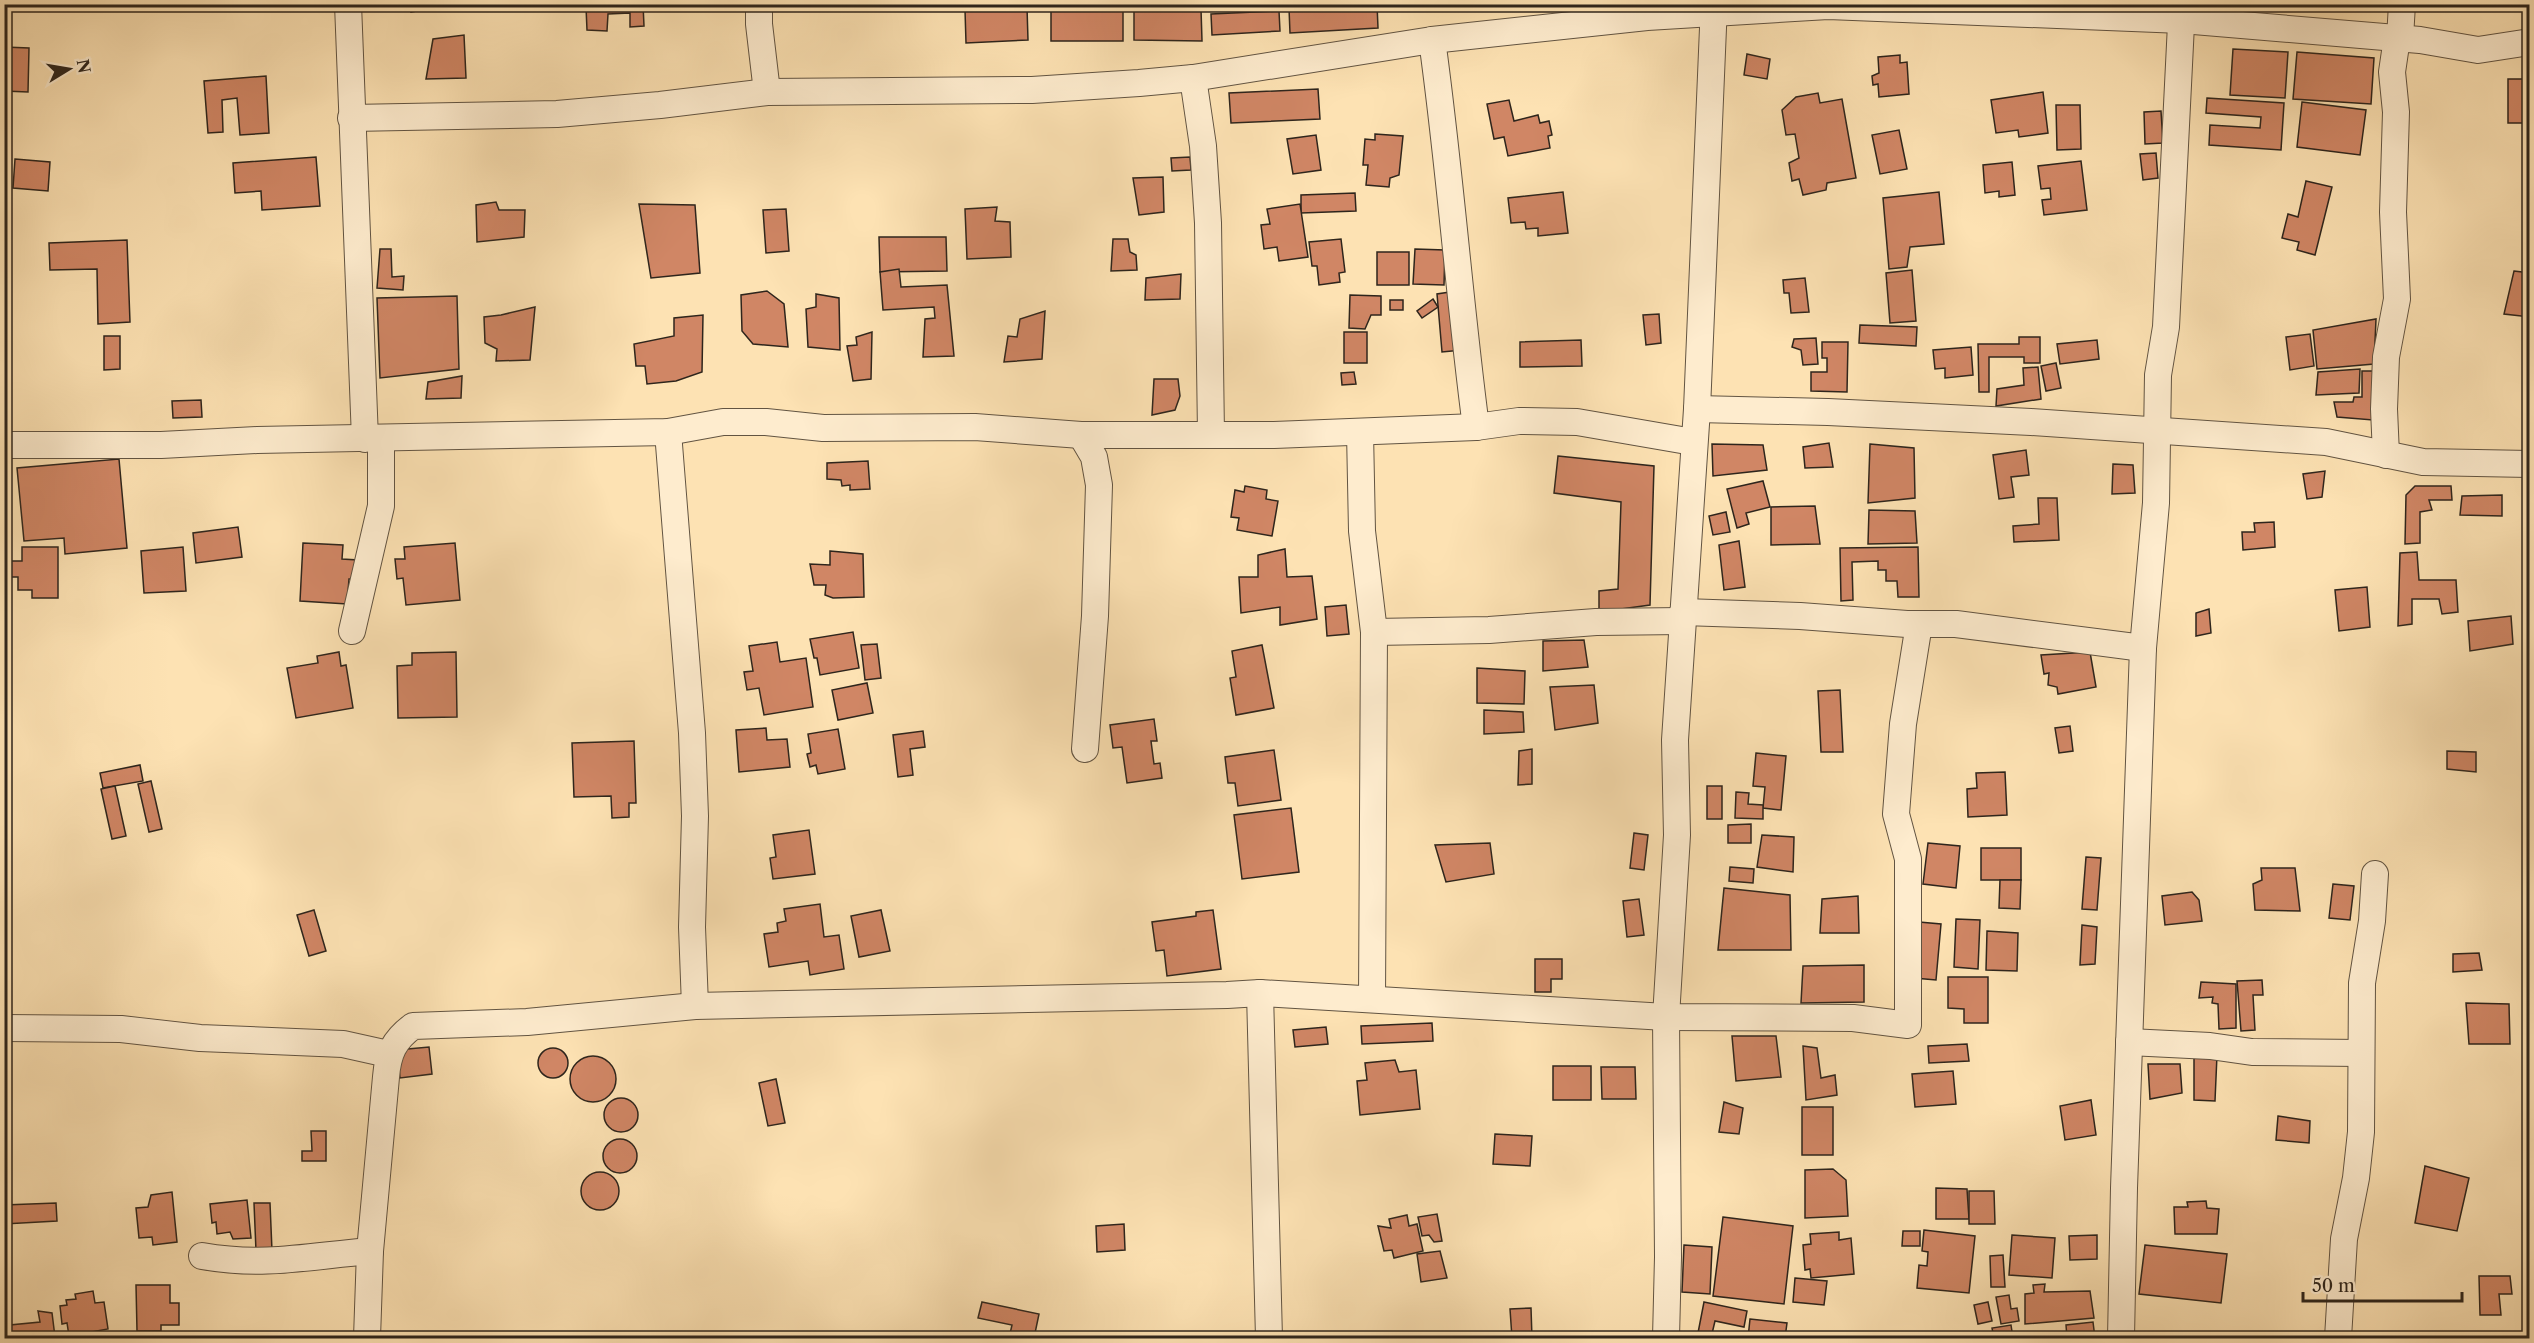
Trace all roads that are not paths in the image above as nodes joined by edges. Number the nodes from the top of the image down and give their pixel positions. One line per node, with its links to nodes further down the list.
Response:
1 (348, 4): 11 (street)
2 (759, 4): 10 (street)
3 (2402, 4): 6 (street)
4 (1714, 8): 5 (street); 7 (street); 12 (street)
5 (2182, 12): 6 (street); 14 (street)
6 (2398, 38): 8 (street); 22 (street)
7 (1432, 40): 9 (street); 13 (street)
8 (2529, 42)
9 (1193, 78): 10 (street); 17 (street)
10 (767, 92): 11 (street)
11 (351, 118): 19 (street)
12 (1697, 409): 14 (street); 20 (street)
13 (1476, 426): 16 (street); 20 (street)
14 (2158, 430): 22 (street); 28 (street)
15 (668, 432): 18 (street); 19 (street); 33 (street)
16 (1359, 432): 17 (street); 27 (street)
17 (1211, 434): 18 (street)
18 (1081, 435): 29 (street)
19 (373, 439): 21 (street); 26 (street)
20 (1693, 442): 24 (street)
21 (4, 445)
22 (2386, 455): 23 (street)
23 (2529, 464)
24 (1683, 617): 25 (street); 27 (street); 34 (street)
25 (1919, 624): 28 (street); 34 (street)
26 (352, 631)
27 (1374, 632): 32 (street)
28 (2143, 648): 36 (street)
29 (1085, 748)
30 (2375, 874): 37 (street)
31 (1260, 993): 32 (street); 33 (street); 42 (street)
32 (1372, 999): 34 (street)
33 (695, 1006): 38 (street)
34 (1666, 1017): 43 (street)
35 (4, 1028): 38 (street)
36 (2129, 1042): 37 (street); 44 (street)
37 (2361, 1053): 45 (street)
38 (388, 1054): 39 (street)
39 (370, 1251): 40 (street); 41 (street)
40 (202, 1256)
41 (368, 1338)
42 (1269, 1338)
43 (1666, 1338)
44 (2121, 1338)
45 (2338, 1338)

